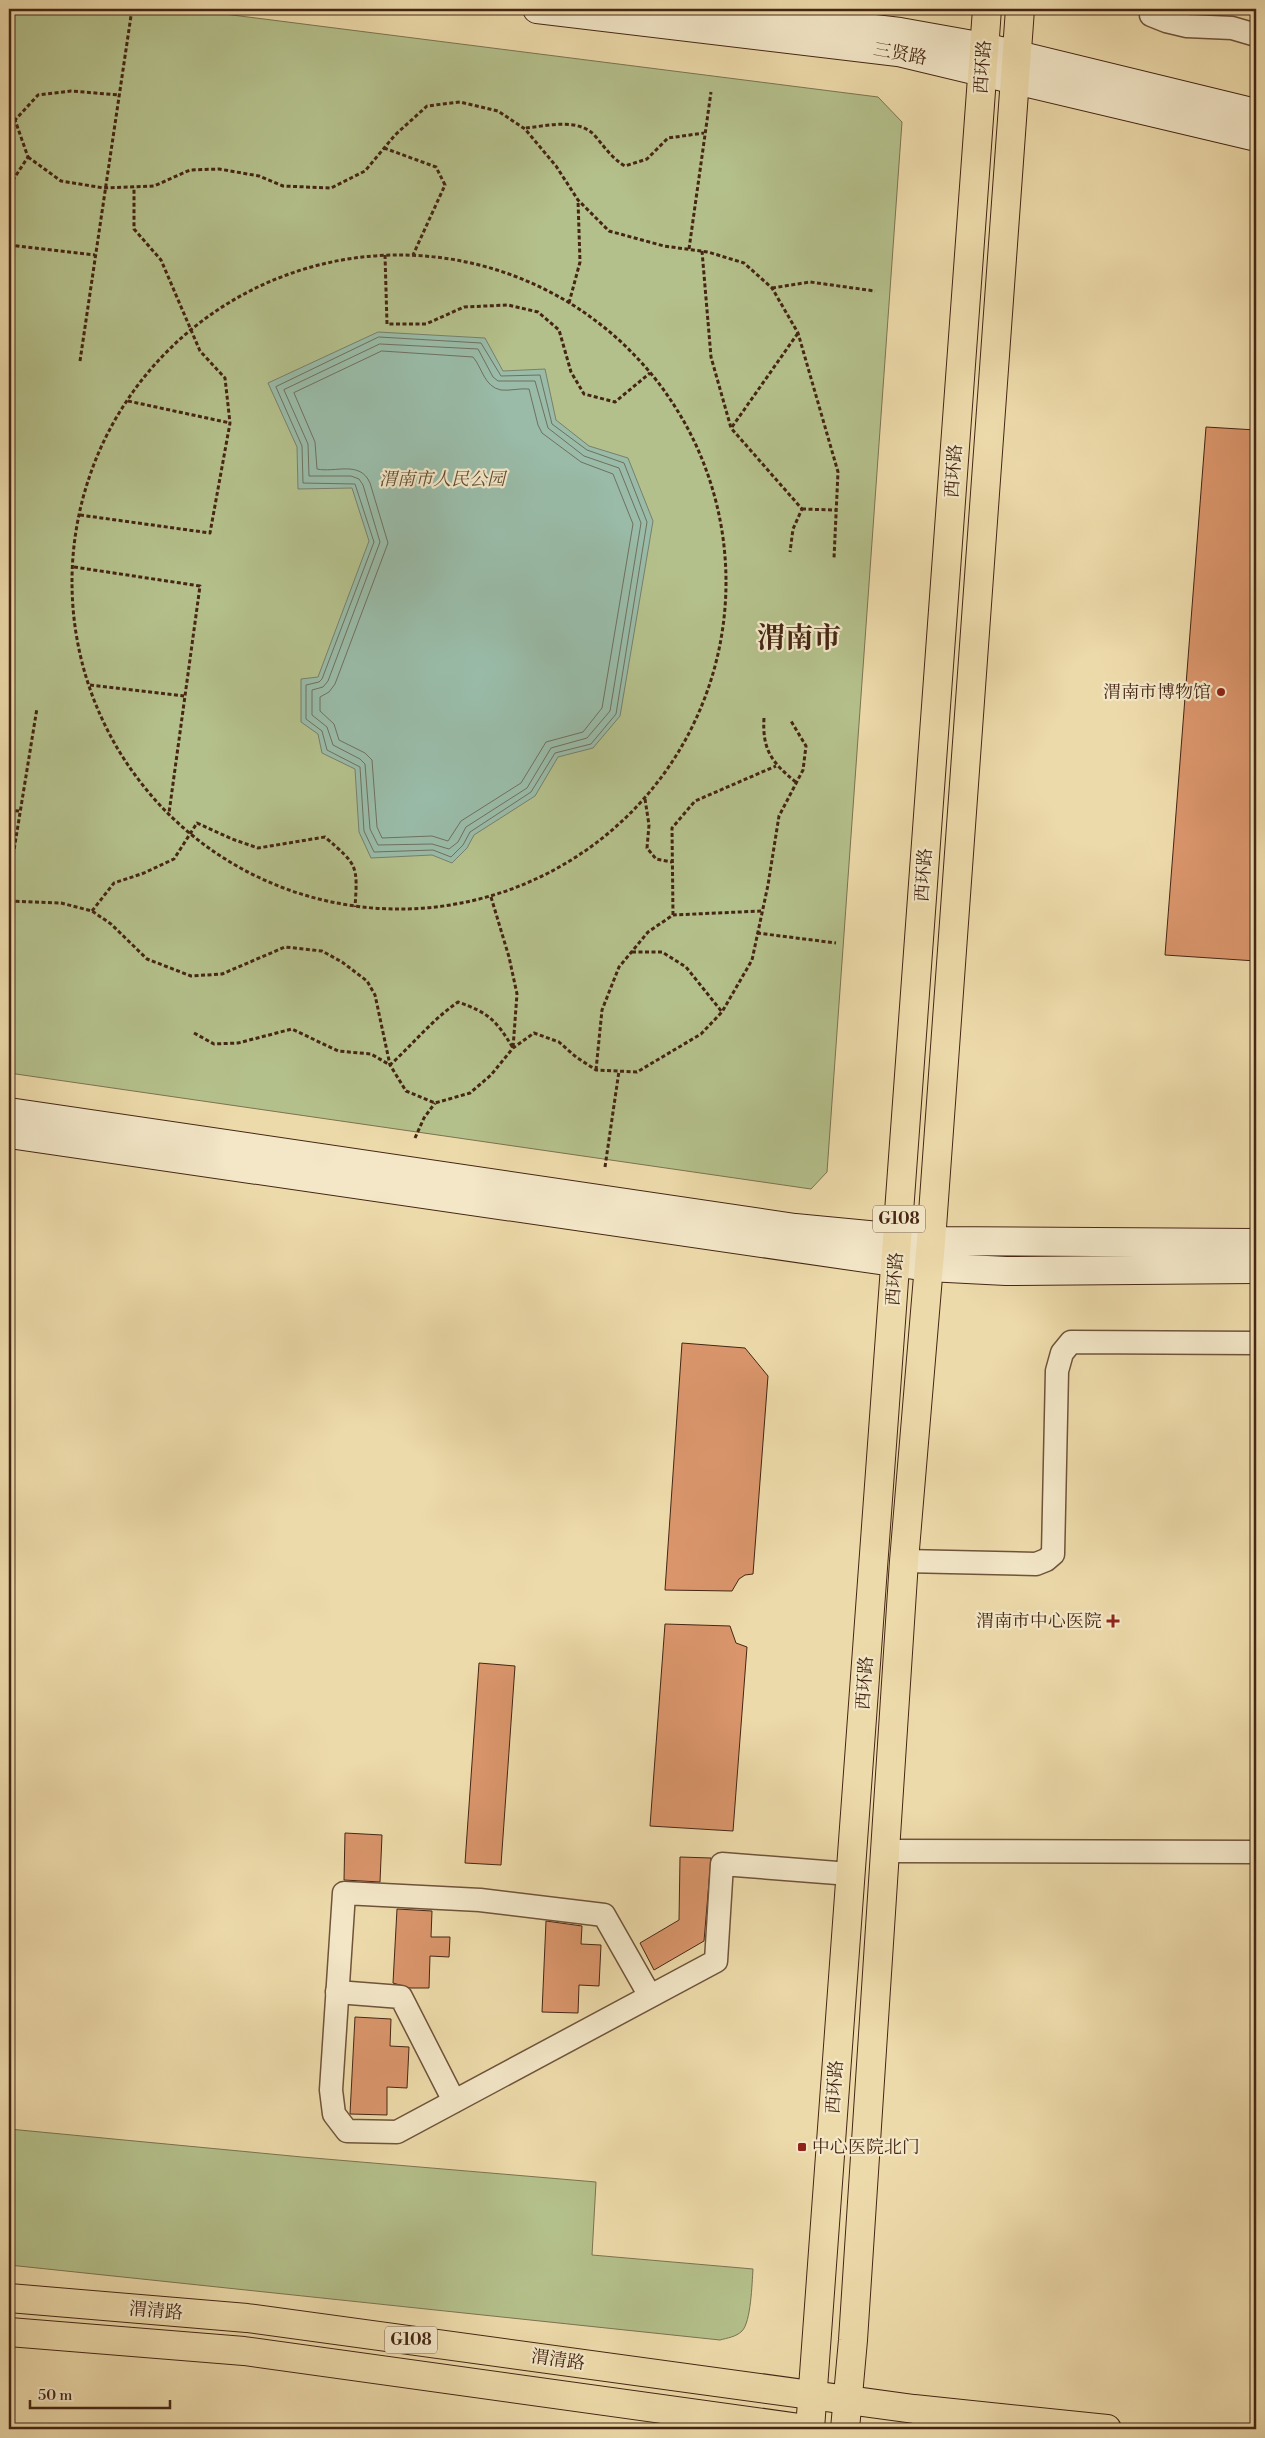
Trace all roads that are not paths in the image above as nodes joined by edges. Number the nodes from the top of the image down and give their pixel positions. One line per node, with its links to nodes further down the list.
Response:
1 (537, 9): 7 (main road, 三贤路)
2 (704, 9): 7 (main road, 三贤路)
3 (987, 9): 7 (main road, 西环路 / G108)
4 (1020, 9): 8 (main road, 西环路)
5 (1153, 9): 6 (street)
6 (1256, 35)
7 (984, 59): 8 (main road, 三贤路); 13 (main road, 西环路 / G108)
8 (1015, 66): 9 (main road, 三贤路); 14 (main road, 西环路)
9 (1256, 115)
10 (9, 1112): 13 (main road)
11 (9, 1134): 13 (main road)
12 (1256, 1243): 14 (main road)
13 (897, 1250): 14 (main road); 20 (main road, 西环路 / G108)
14 (929, 1254): 15 (main road); 17 (main road, 西环路)
15 (1256, 1269)
16 (1256, 1343): 17 (street)
17 (904, 1561): 18 (main road, 西环路)
18 (885, 1851): 19 (street); 27 (main road, 西环路)
19 (1256, 1852)
20 (850, 1874): 22 (street); 26 (main road, 西环路 / G108)
21 (337, 1992): 22 (street); 23 (street); 23 (street)
22 (650, 1996): 23 (street)
23 (454, 2101)
24 (9, 2298): 26 (main road, 渭清路 / G108)
25 (9, 2332): 28 (main road, 渭清路 / G108)
26 (812, 2395): 27 (main road, 渭清路 / G108); 28 (main road, 西环路 / G108)
27 (848, 2399): 29 (main road, 西环路); 30 (main road, 渭清路 / G108)
28 (808, 2429)
29 (844, 2429)
30 (1106, 2429)

